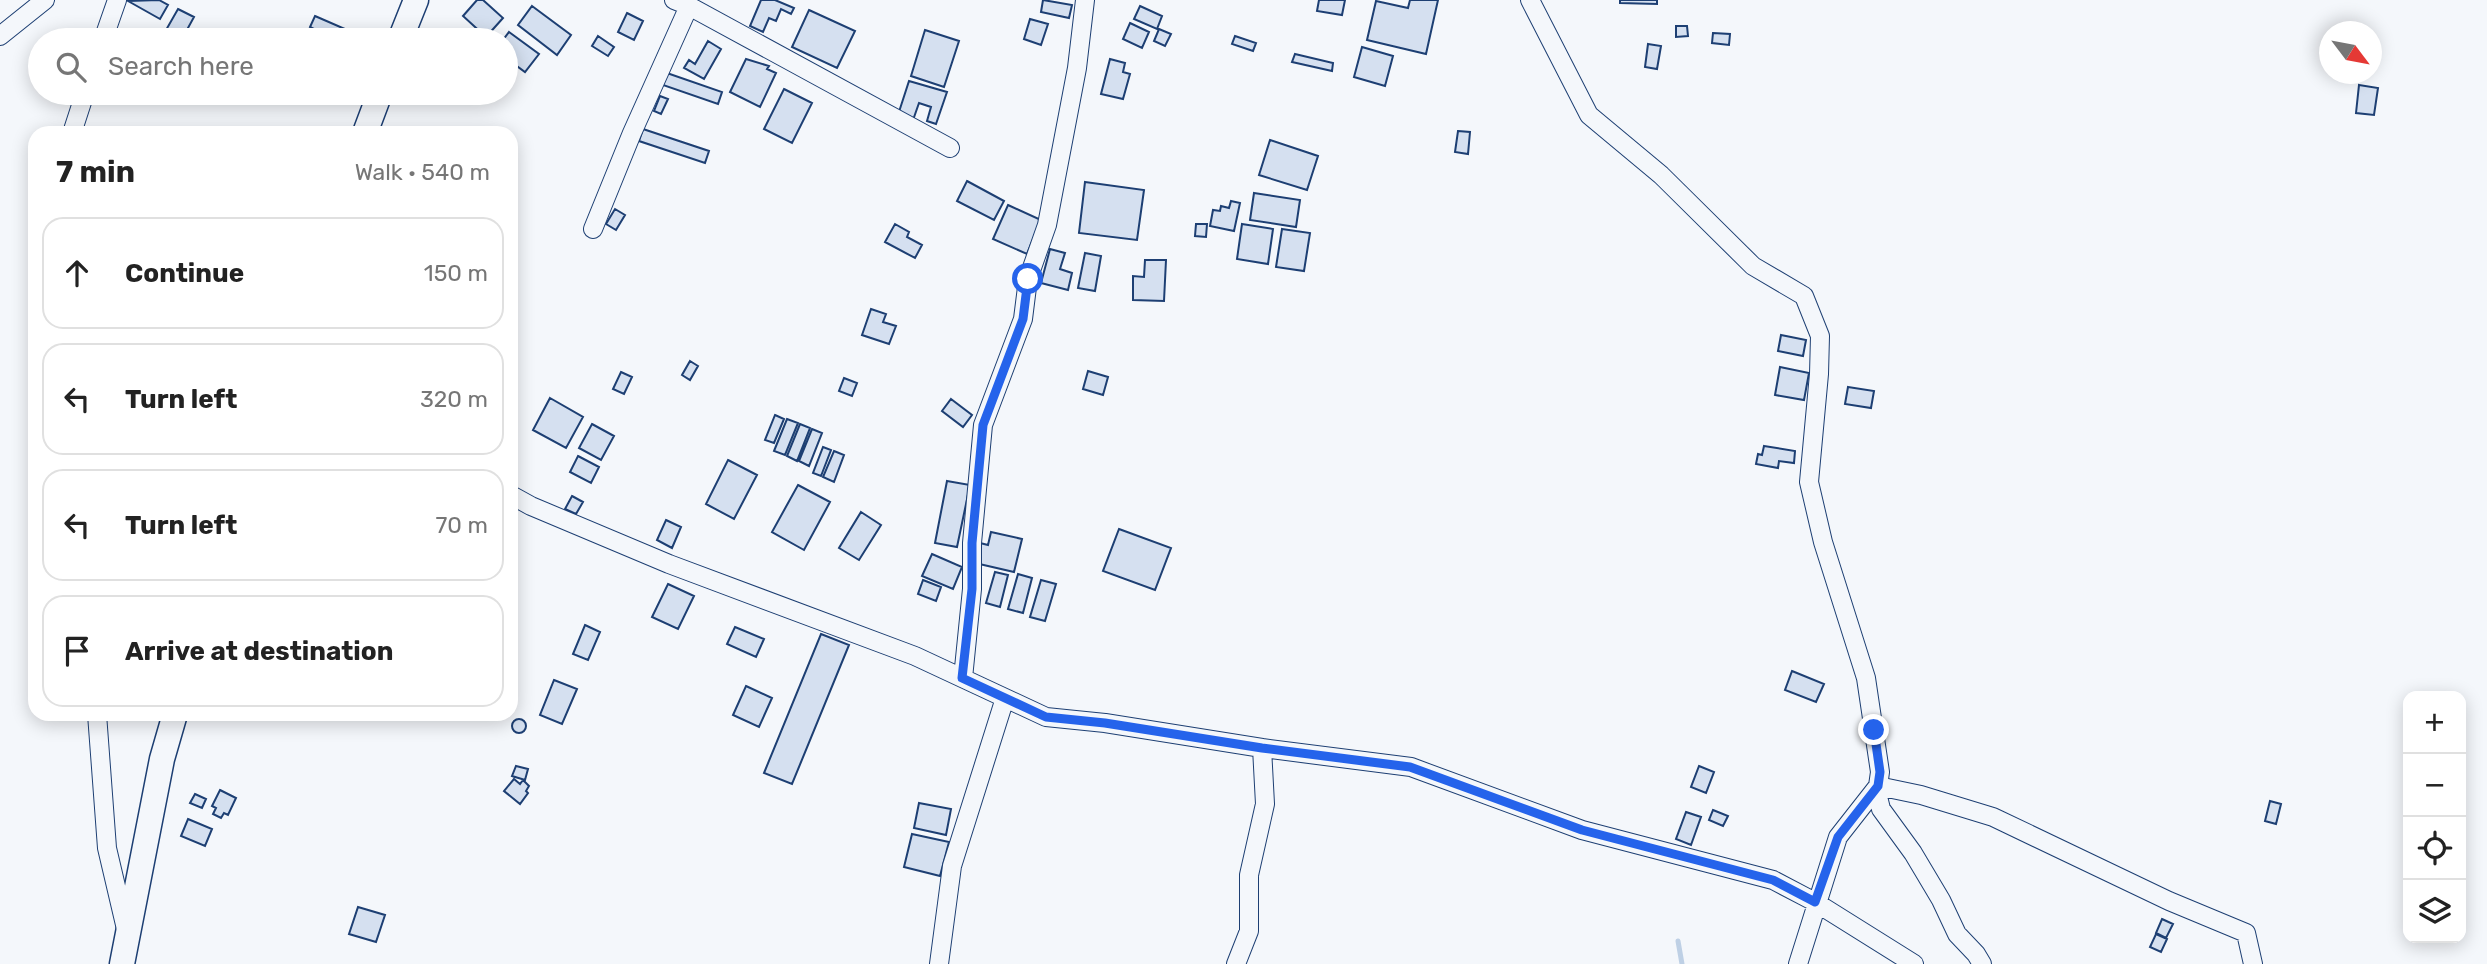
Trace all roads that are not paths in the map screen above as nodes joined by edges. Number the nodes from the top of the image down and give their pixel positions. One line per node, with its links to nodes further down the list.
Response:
1 (45, 0): 9 (street)
2 (117, 0): 7 (street)
3 (416, 0): 8 (street)
4 (1085, 0): 17 (street)
5 (1530, 0): 22 (street)
6 (682, 3): 14 (street); 15 (street)
7 (107, 28)
8 (405, 28)
9 (0, 36)
10 (81, 105): 12 (street)
11 (376, 105): 13 (street)
12 (74, 126)
13 (368, 126)
14 (950, 148)
15 (593, 229)
16 (518, 499): 17 (street)
17 (962, 678): 18 (street)
18 (1006, 698): 21 (street); 26 (street)
19 (98, 721): 24 (street)
20 (173, 721): 24 (street)
21 (1262, 748): 23 (street); 27 (street)
22 (1878, 786): 23 (street); 30 (street); 31 (street)
23 (1815, 902): 28 (street); 29 (street)
24 (127, 932): 25 (street)
25 (122, 964)
26 (939, 964)
27 (1236, 964)
28 (1798, 964)
29 (1914, 964)
30 (1982, 964)
31 (2253, 964)

